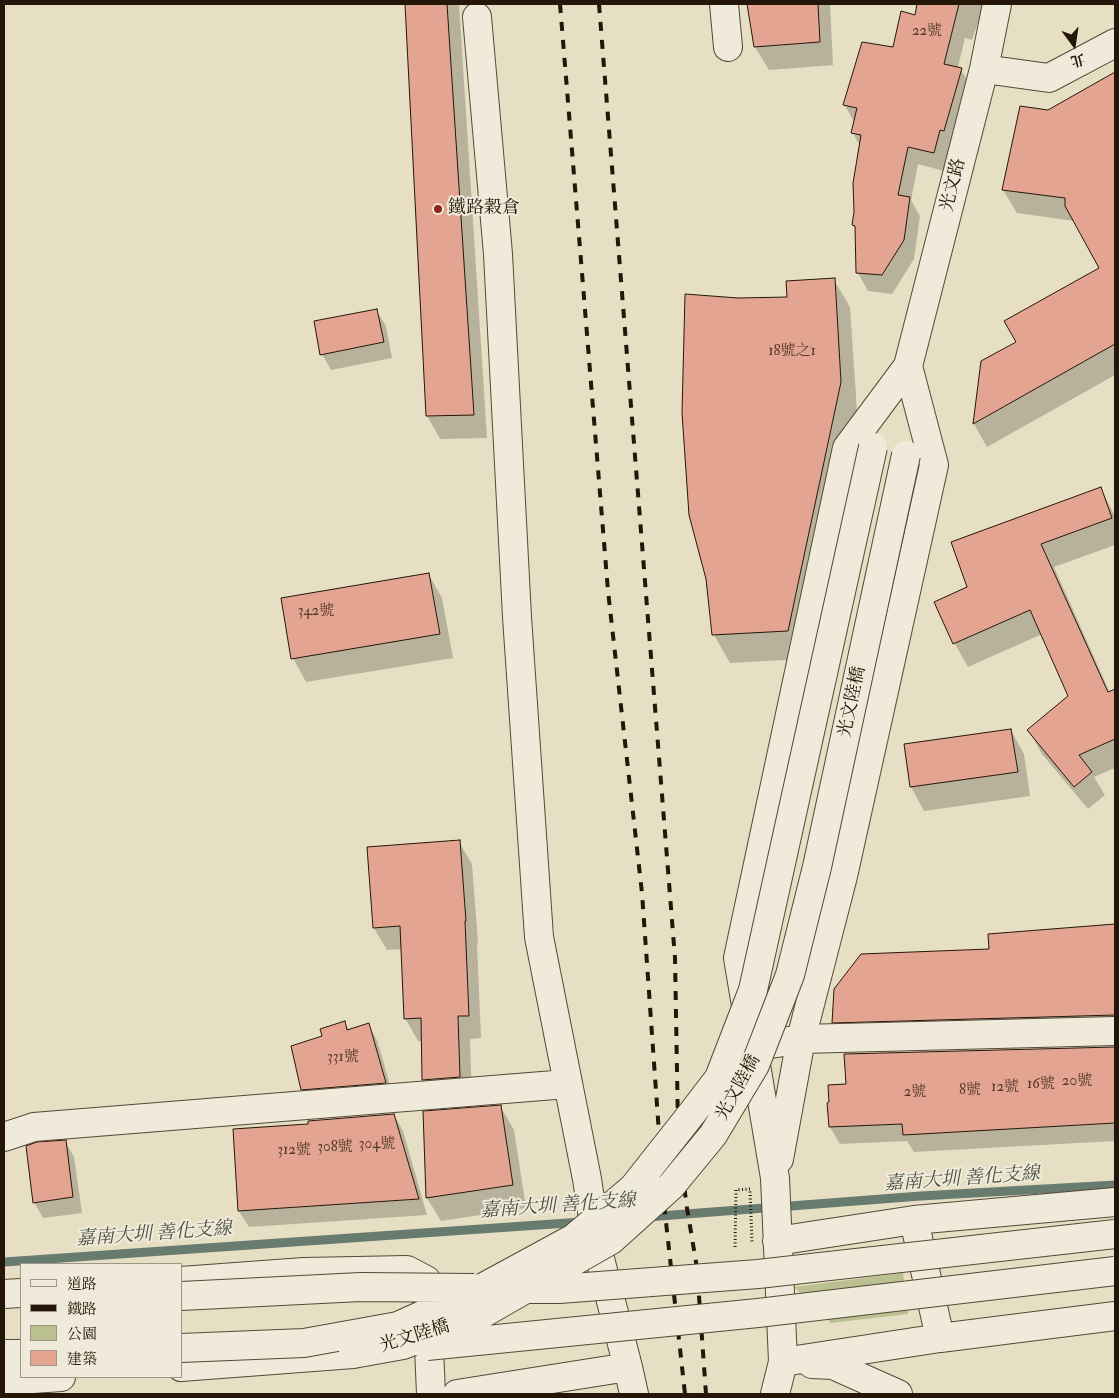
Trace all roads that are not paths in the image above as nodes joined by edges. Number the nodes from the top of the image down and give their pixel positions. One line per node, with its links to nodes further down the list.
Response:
1 (724, 4): 5 (street)
2 (997, 4): 6 (street, 光文路)
3 (477, 17): 11 (street)
4 (1115, 43): 6 (street)
5 (728, 47)
6 (984, 70): 7 (street, 光文路)
7 (908, 366): 9 (street); 10 (street); 27 (street, 光文陸橋, bridge); 30 (street, 光文陸橋, bridge)
8 (1115, 1031): 9 (street)
9 (801, 1039): 10 (street); 13 (street)
10 (753, 1047): 13 (street)
11 (567, 1084): 12 (street); 33 (street, bridge)
12 (4, 1137)
13 (775, 1178): 17 (street)
14 (1115, 1202): 15 (street)
15 (914, 1220): 17 (street); 26 (street)
16 (1115, 1234): 22 (street, bridge)
17 (777, 1241): 31 (street)
18 (1115, 1271): 30 (street, bridge)
19 (182, 1281): 36 (street)
20 (20, 1293): 21 (street)
21 (4, 1294)
22 (182, 1296)
23 (20, 1305): 24 (street)
24 (4, 1306)
25 (1115, 1316): 26 (street)
26 (940, 1338): 31 (street)
27 (182, 1348)
28 (4, 1354): 29 (street)
29 (20, 1354)
30 (353, 1354): 32 (street, 光文陸橋)
31 (783, 1362): 39 (street); 40 (street)
32 (182, 1367)
33 (628, 1368): 37 (street); 38 (street)
34 (47, 1378): 35 (street)
35 (4, 1381)
36 (430, 1394)
37 (456, 1394)
38 (634, 1394)
39 (775, 1394)
40 (898, 1394)

